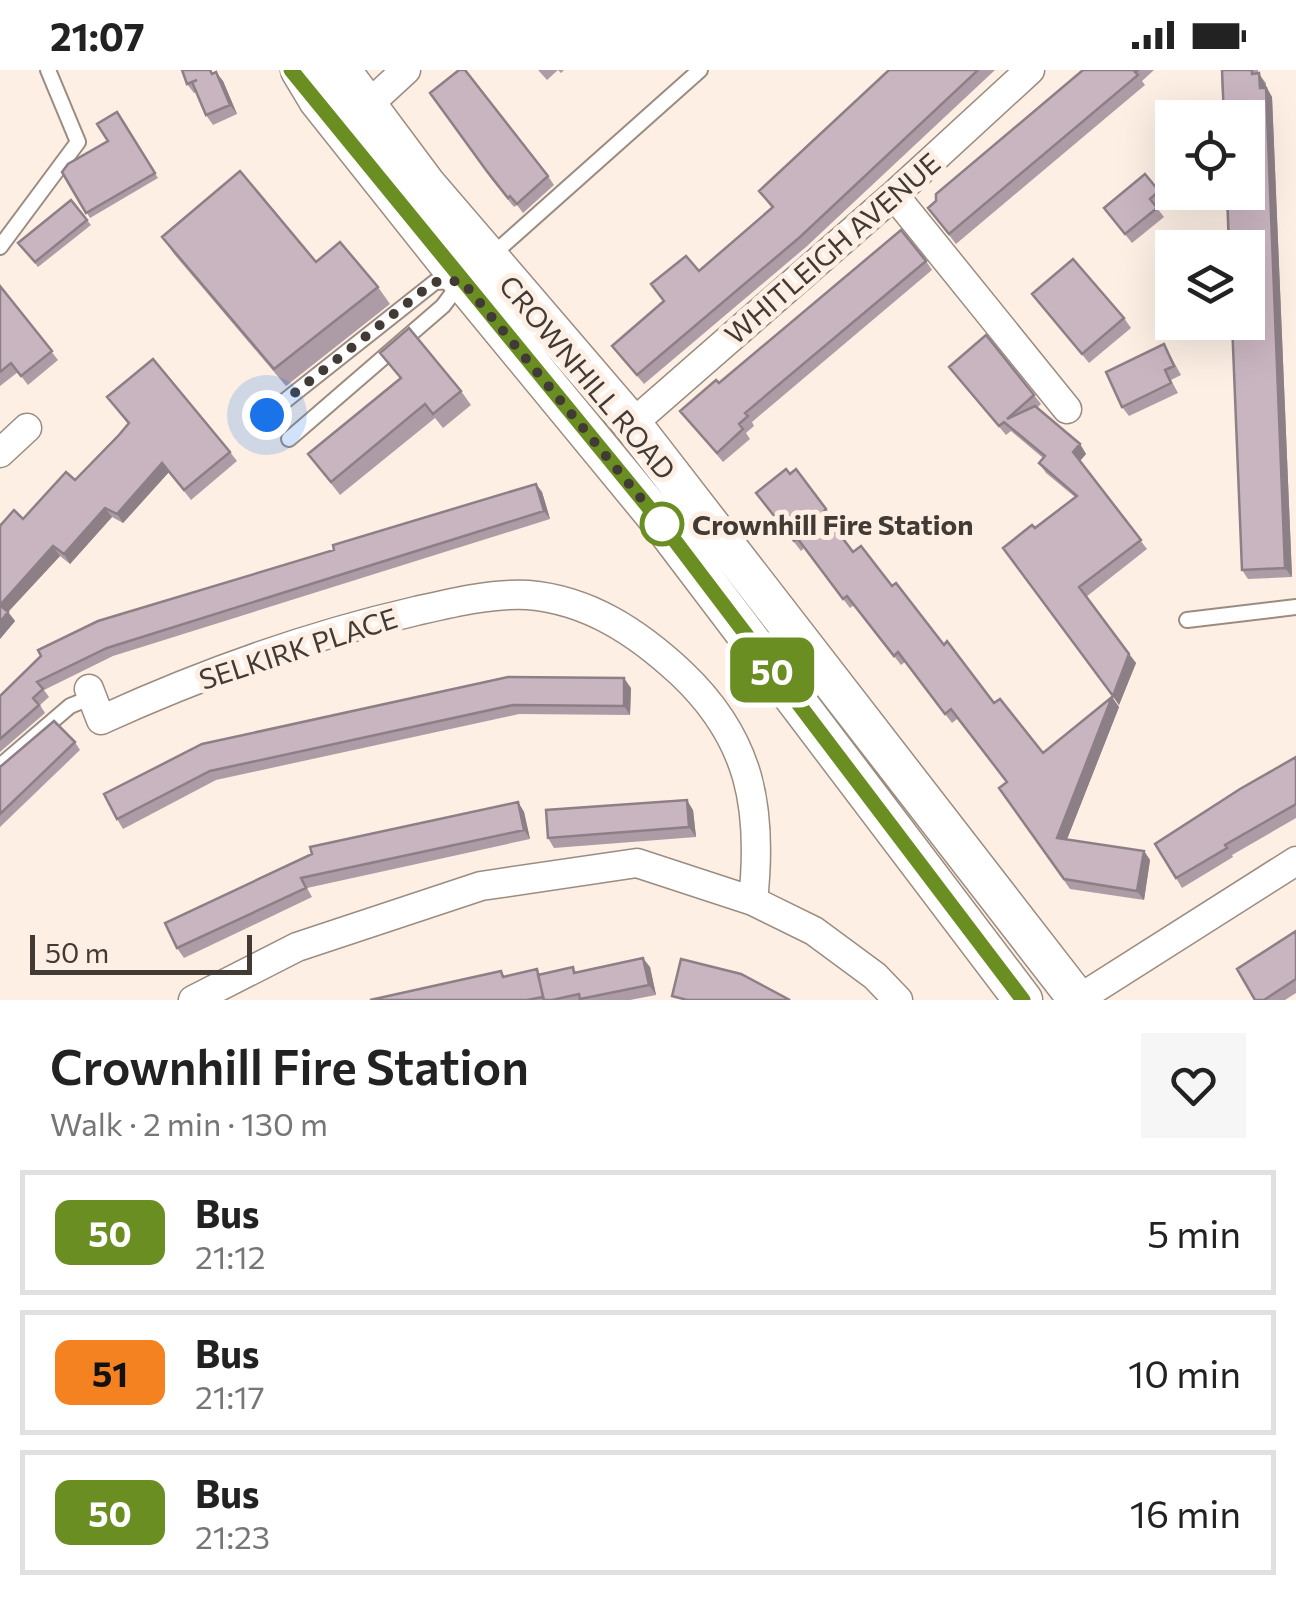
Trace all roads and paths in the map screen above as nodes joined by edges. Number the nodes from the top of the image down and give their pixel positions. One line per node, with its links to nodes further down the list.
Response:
1 (48, 70): 9 (lane)
2 (291, 70): 6 (main road)
3 (406, 70): 7 (street)
4 (700, 70): 10 (lane)
5 (1030, 70): 8 (street, WHITLEIGH AVENUE)
6 (320, 80): 7 (main road, CROWNHILL ROAD); 10 (main road, CROWNHILL ROAD)
7 (368, 105): 10 (main road, CROWNHILL ROAD)
8 (894, 196): 11 (street); 13 (street, WHITLEIGH AVENUE)
9 (0, 247)
10 (475, 270): 12 (lane); 13 (main road, CROWNHILL ROAD); 15 (lane); 25 (main road, CROWNHILL ROAD)
11 (1067, 409)
12 (267, 415)
13 (632, 424): 26 (main road, CROWNHILL ROAD)
14 (26, 428): 16 (street)
15 (289, 438)
16 (0, 453)
17 (1296, 607): 18 (lane)
18 (1187, 620)
19 (91, 693): 20 (lane); 22 (street, SELKIRK PLACE)
20 (0, 766)
21 (1296, 861): 26 (street)
22 (753, 900): 23 (street); 24 (street)
23 (194, 1000)
24 (898, 1000)
25 (1022, 1000)
26 (1078, 1000)

